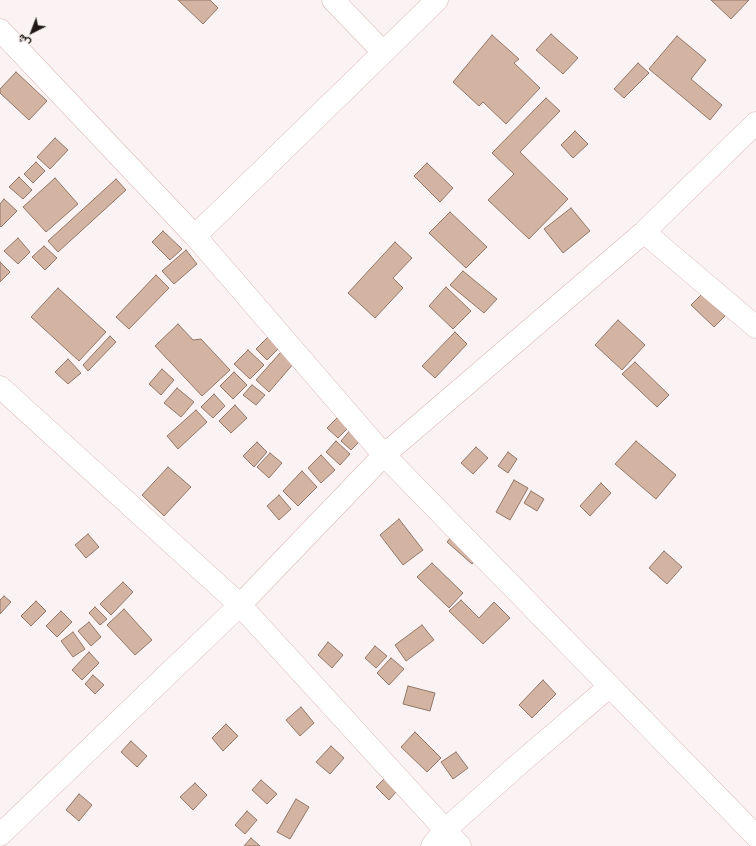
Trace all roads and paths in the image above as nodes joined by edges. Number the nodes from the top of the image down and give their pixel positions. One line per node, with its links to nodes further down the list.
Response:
1 (333, 0): 4 (street)
2 (437, 0): 4 (street)
3 (0, 30): 7 (street)
4 (383, 52): 7 (street)
5 (756, 123): 6 (street)
6 (644, 232): 8 (street); 10 (street)
7 (195, 236): 10 (street)
8 (756, 327)
9 (0, 387): 11 (street)
10 (384, 455): 11 (street); 12 (street)
11 (240, 605): 13 (street); 15 (street)
12 (610, 686): 14 (street); 15 (street)
13 (0, 835)
14 (756, 836)
15 (439, 838): 16 (street)
16 (460, 846)

